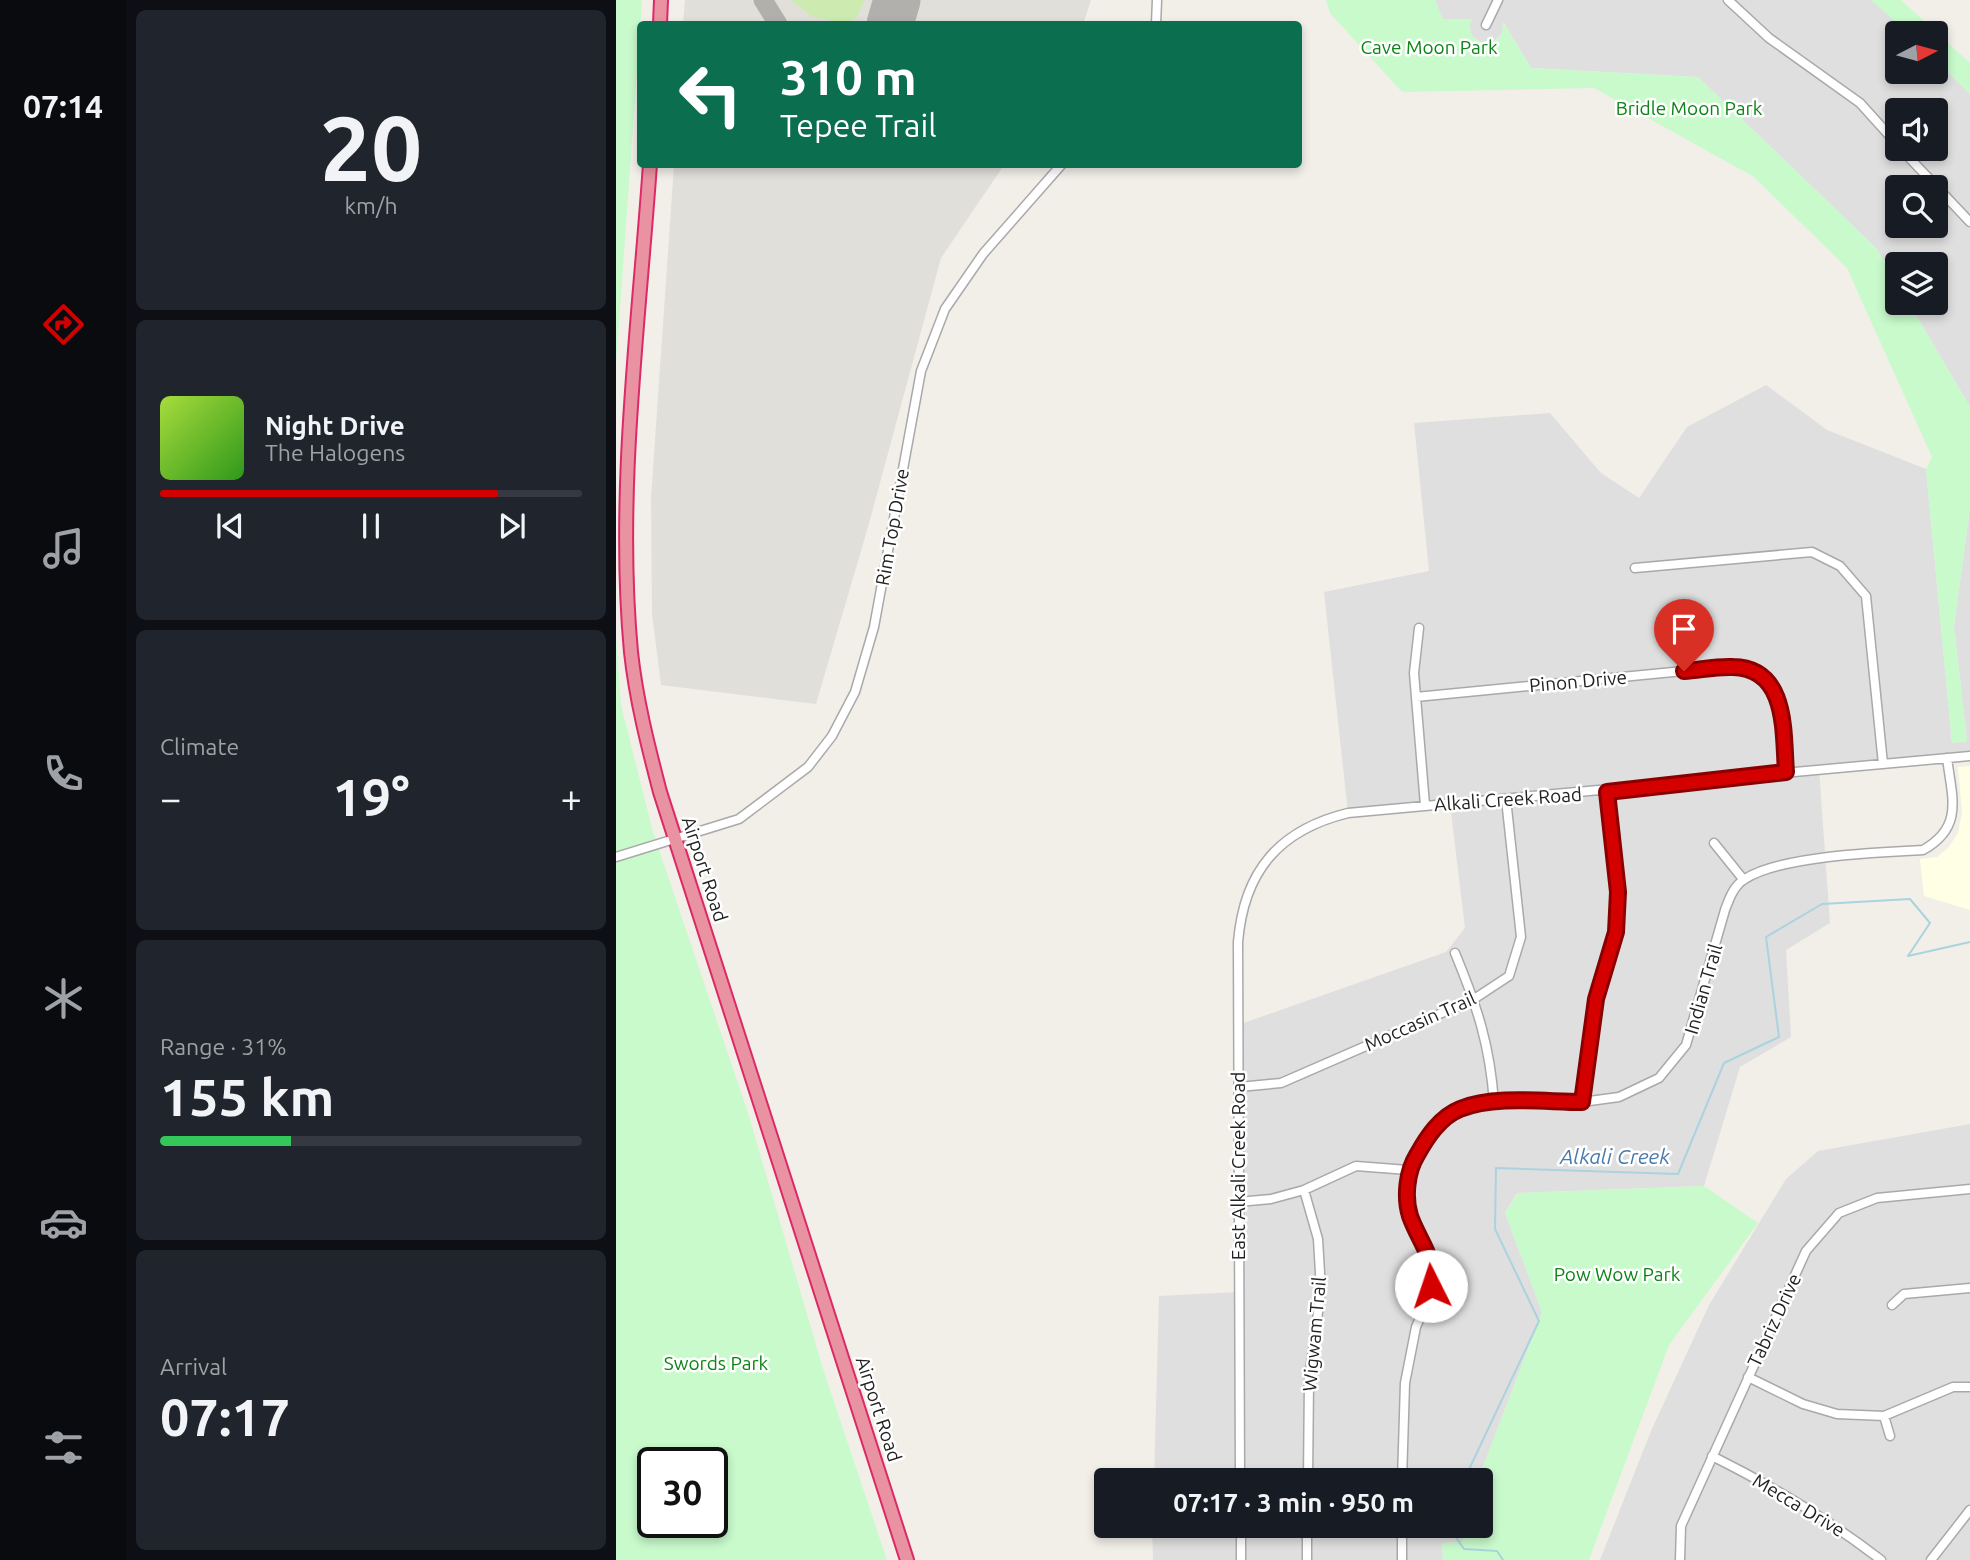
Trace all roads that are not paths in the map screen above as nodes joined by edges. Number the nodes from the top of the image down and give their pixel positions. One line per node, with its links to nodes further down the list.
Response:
1 (662, 0): 5 (highway)
2 (1157, 0): 6 (street)
3 (1498, 0): 7 (street)
4 (1728, 0): 8 (street)
5 (660, 21)
6 (1156, 21)
7 (1486, 25)
8 (1885, 131)
9 (1912, 161): 12 (street)
10 (650, 168): 23 (highway, Airport Road)
11 (1059, 168): 23 (street, Rim Top Drive)
12 (1970, 222)
13 (1634, 568): 18 (street)
14 (1419, 628): 15 (street)
15 (1416, 696): 19 (street, Pinon Drive); 22 (street)
16 (1970, 756): 17 (street, Alkali Creek Road)
17 (1947, 758): 18 (street, Alkali Creek Road); 27 (street)
18 (1883, 764): 19 (street, Alkali Creek Road)
19 (1786, 772): 20 (street, Alkali Creek Road)
20 (1607, 792): 21 (street, Alkali Creek Road); 31 (street)
21 (1506, 799): 22 (street, Alkali Creek Road); 29 (street, Moccasin Trail)
22 (1425, 805): 26 (street, Alkali Creek Road)
23 (676, 841): 25 (street, Rim Top Drive); 51 (highway, Airport Road)
24 (1714, 843): 27 (street)
25 (616, 857)
26 (1268, 858): 30 (street, East Alkali Creek Road)
27 (1743, 879): 31 (street, Indian Trail)
28 (1455, 953): 29 (street)
29 (1474, 999): 30 (street, Moccasin Trail); 32 (street)
30 (1239, 1087): 36 (street, East Alkali Creek Road)
31 (1582, 1102): 32 (street, Indian Trail)
32 (1494, 1103): 33 (street, Indian Trail)
33 (1408, 1170): 35 (street); 46 (street)
34 (1970, 1189): 39 (street, Tabriz Drive)
35 (1304, 1190): 36 (street); 45 (street, Wigwam Trail)
36 (1238, 1202): 44 (street, East Alkali Creek Road)
37 (1970, 1288): 38 (street)
38 (1892, 1305)
39 (1748, 1377): 41 (street); 43 (street, Tabriz Drive)
40 (1970, 1387): 41 (street)
41 (1884, 1416): 42 (street)
42 (1890, 1436)
43 (1712, 1456): 55 (street, Tabriz Drive); 56 (street, Mecca Drive)
44 (1240, 1468)
45 (1308, 1468)
46 (1402, 1468)
47 (1970, 1510): 57 (street)
48 (1241, 1538): 52 (street)
49 (1307, 1538): 53 (street)
50 (1402, 1538): 54 (street)
51 (907, 1560)
52 (1241, 1560)
53 (1307, 1560)
54 (1402, 1560)
55 (1680, 1560)
56 (1881, 1560)
57 (1931, 1560)

